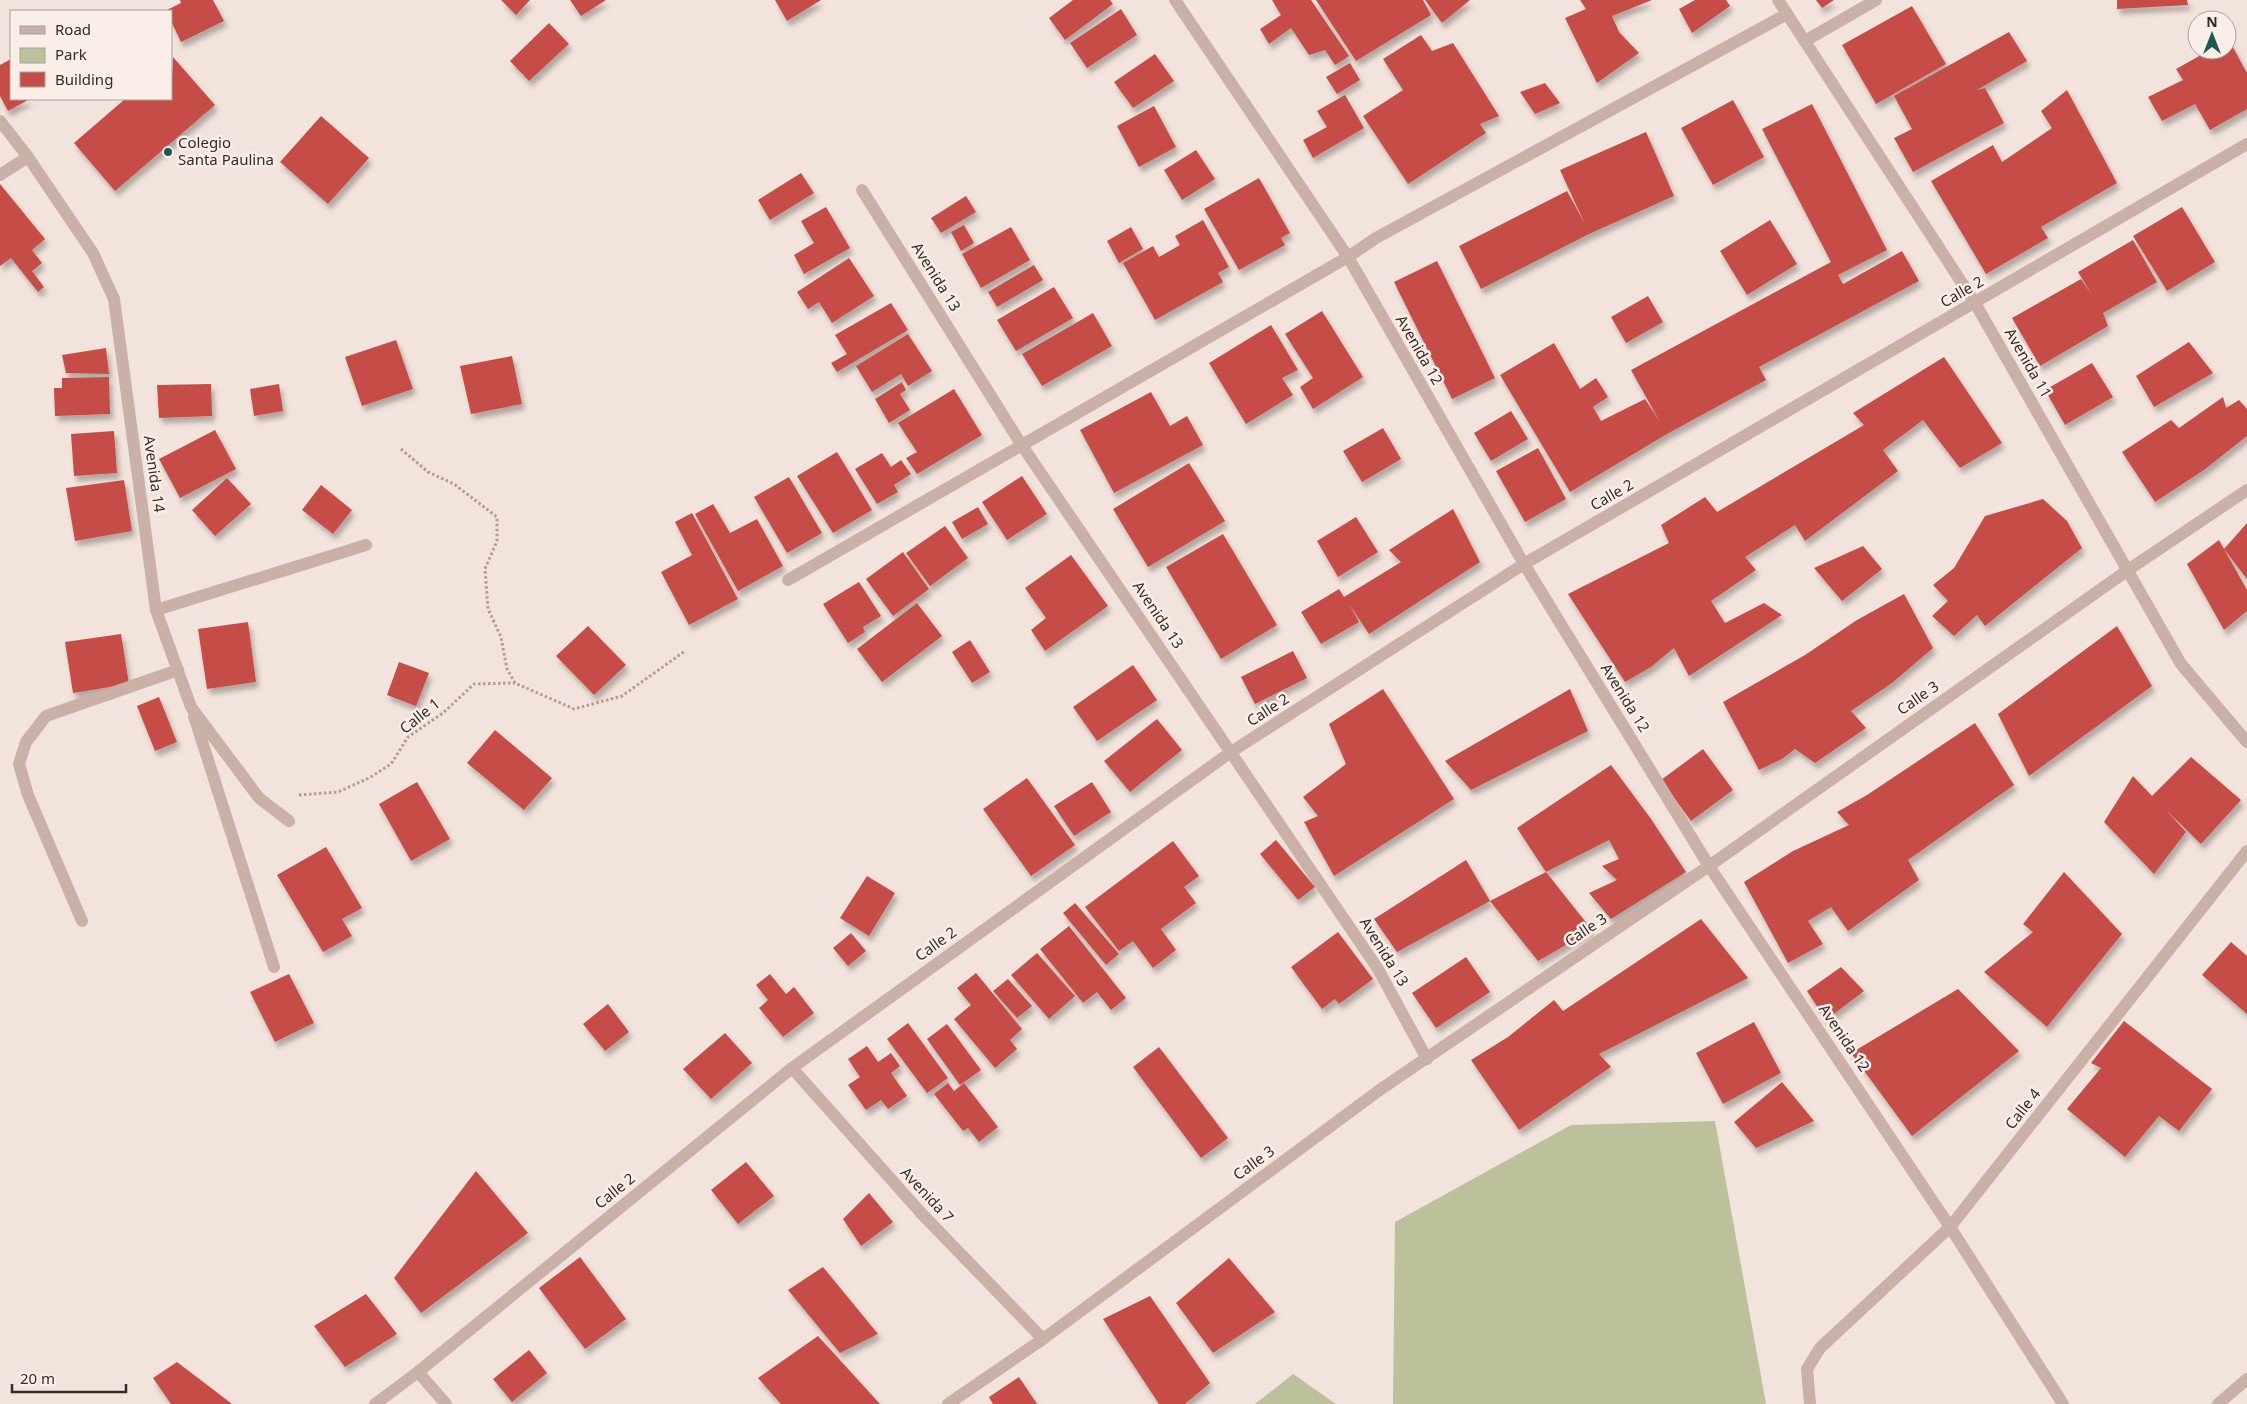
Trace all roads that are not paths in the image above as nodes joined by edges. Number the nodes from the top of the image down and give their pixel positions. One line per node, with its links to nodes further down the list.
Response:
1 (1174, 0): 11 (street, Avenida 12)
2 (1778, 0): 4 (street, Avenida 11)
3 (1876, 0): 5 (street)
4 (1787, 14): 5 (street, Avenida 11); 11 (street)
5 (1805, 41): 12 (street, Avenida 11)
6 (0, 121): 8 (street, Avenida 14)
7 (2247, 144): 12 (street, Calle 2)
8 (28, 157): 9 (street); 19 (street, Avenida 14)
9 (0, 175)
10 (862, 190): 13 (street, Avenida 13)
11 (1348, 257): 13 (street); 16 (street, Avenida 12)
12 (1975, 303): 16 (street, Calle 2); 17 (street, Avenida 11)
13 (1021, 444): 18 (street); 23 (street, Avenida 13)
14 (2247, 490): 17 (street, Calle 3)
15 (366, 545): 19 (street)
16 (1524, 564): 23 (street, Calle 2); 26 (street, Avenida 12)
17 (2128, 570): 22 (street, Avenida 11); 26 (street, Calle 3)
18 (788, 580)
19 (156, 610): 20 (street, Avenida 14)
20 (178, 670): 21 (street, Avenida 14); 27 (street)
21 (191, 707): 24 (street, Avenida 14); 28 (street)
22 (2247, 742)
23 (1232, 752): 29 (street, Avenida 13); 30 (street, Calle 2)
24 (289, 821)
25 (2247, 851): 31 (street, Calle 4)
26 (1709, 866): 29 (street, Calle 3); 31 (street, Avenida 12)
27 (82, 921)
28 (274, 967)
29 (1427, 1059): 32 (street, Calle 3)
30 (792, 1068): 32 (street, Avenida 7); 33 (street, Calle 2)
31 (1950, 1227): 38 (street, Calle 4); 39 (street, Avenida 12)
32 (1043, 1339): 37 (street, Calle 3)
33 (418, 1372): 35 (street, Calle 2); 36 (street)
34 (2247, 1379): 40 (street)
35 (375, 1404)
36 (446, 1404)
37 (948, 1404)
38 (1810, 1404)
39 (2063, 1404)
40 (2218, 1404)

